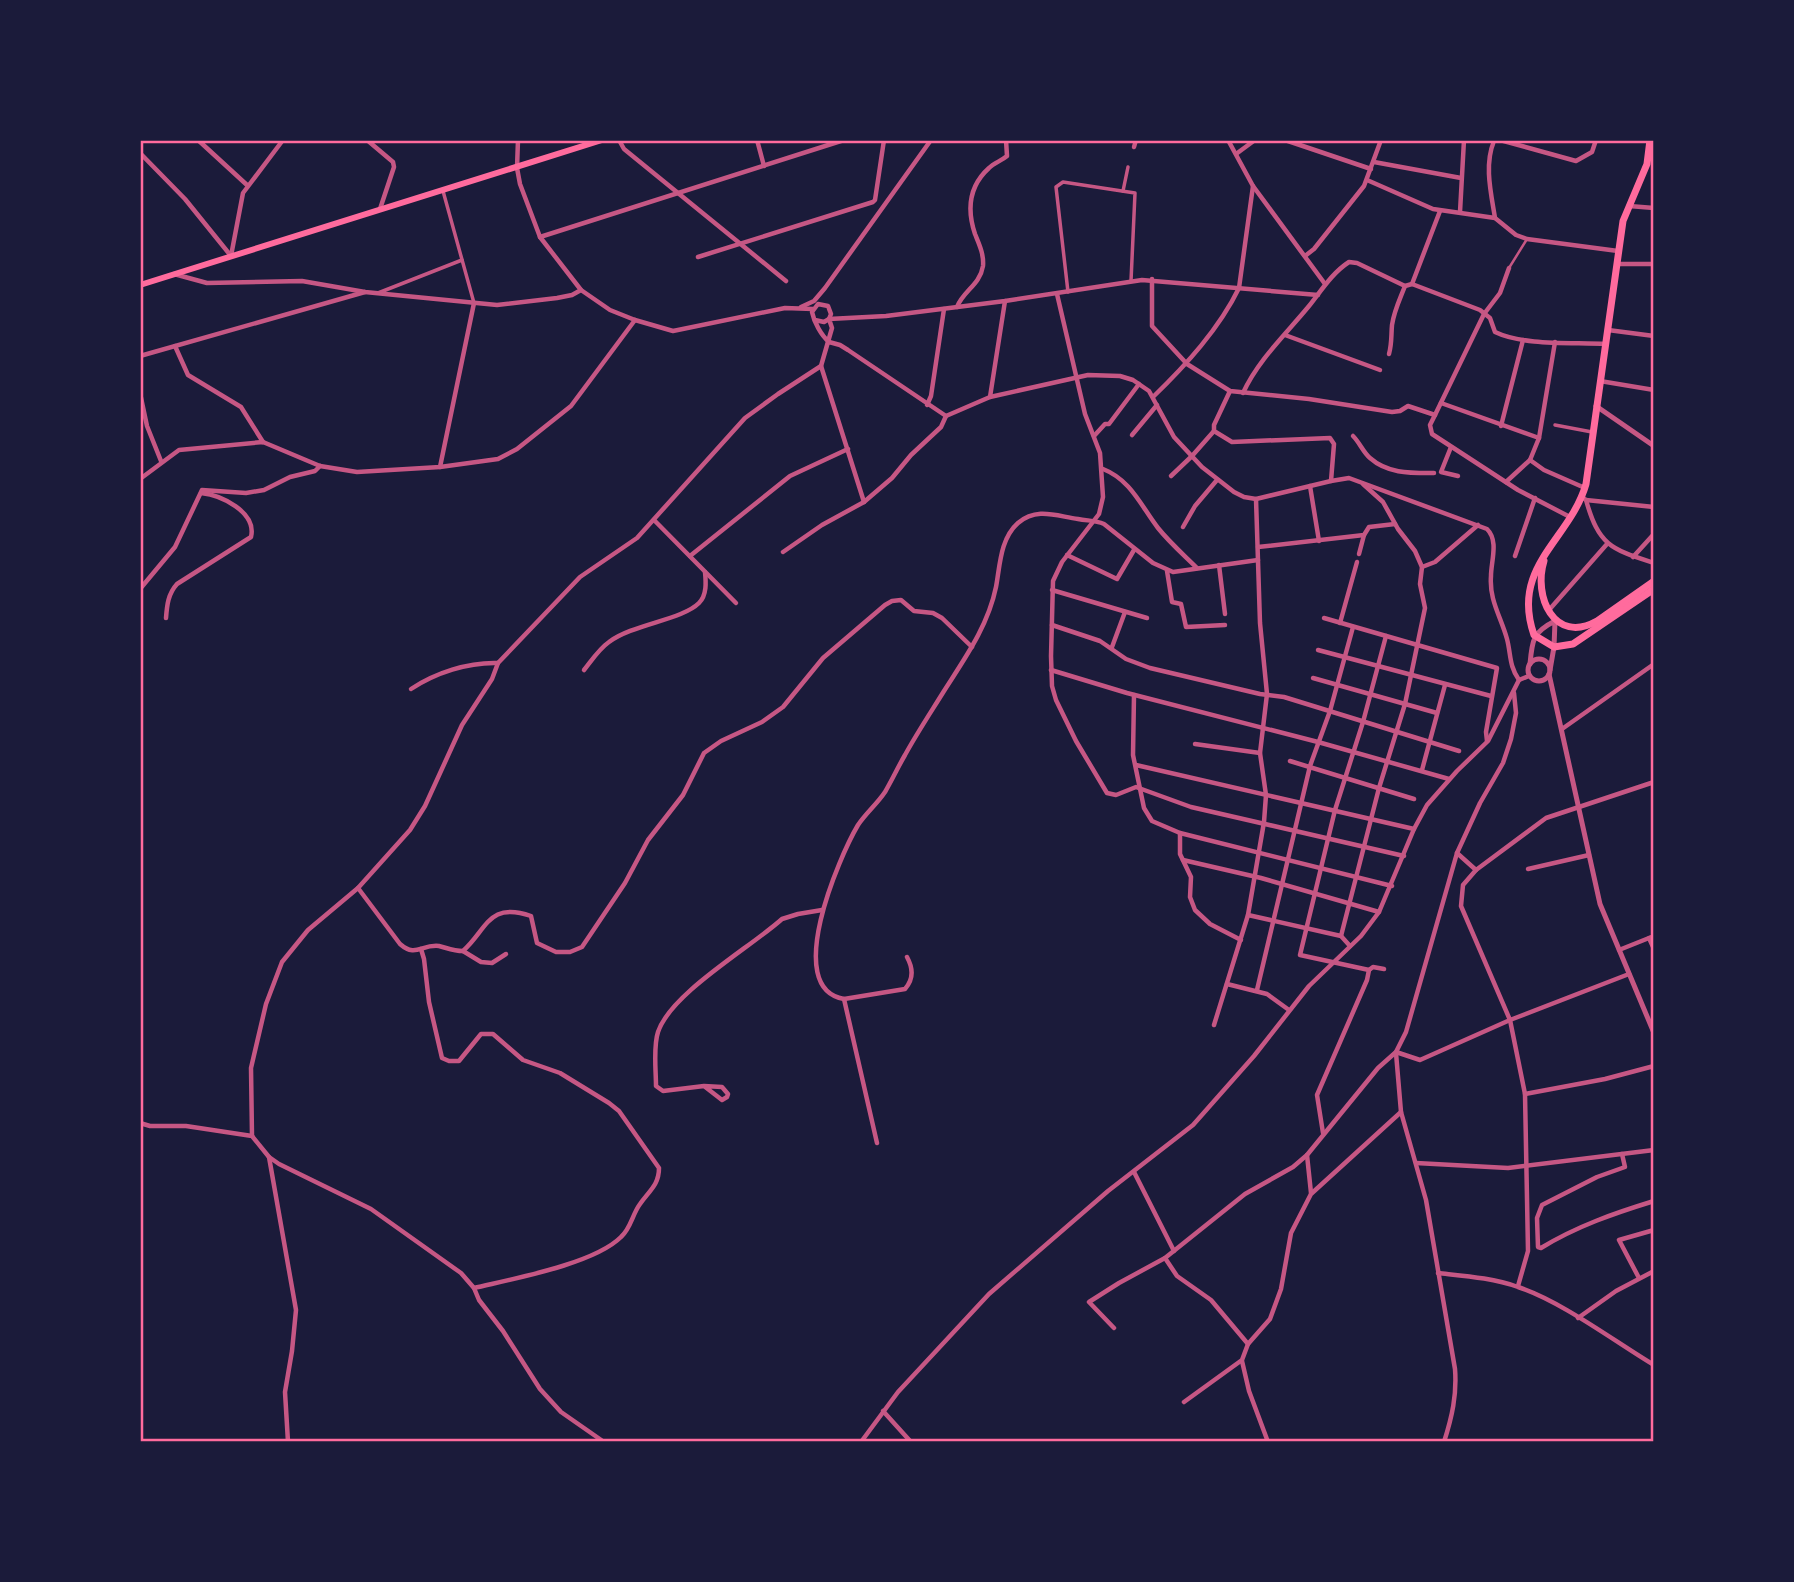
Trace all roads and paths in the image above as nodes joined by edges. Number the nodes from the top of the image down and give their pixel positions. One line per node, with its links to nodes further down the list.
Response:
1 (198, 140): 32 (street)
2 (283, 140): 32 (street)
3 (367, 140): 39 (street)
4 (518, 140): 28 (street)
5 (602, 140): 28 (main road)
6 (619, 140): 36 (street)
7 (757, 140): 26 (street)
8 (844, 140): 26 (street)
9 (884, 140): 45 (street)
10 (931, 140): 62 (street)
11 (1006, 140): 74 (street)
12 (1136, 140): 21 (street)
13 (1228, 140): 23 (street)
14 (1255, 140): 23 (street)
15 (1285, 140): 29 (street)
16 (1381, 140): 24 (street)
17 (1464, 140): 30 (street)
18 (1499, 140): 19 (street); 42 (street)
19 (1596, 140)
20 (1650, 140): 25 (main road)
21 (1134, 147)
22 (140, 153): 47 (street)
23 (1236, 154): 33 (street)
24 (1374, 162): 29 (street); 30 (street)
25 (1651, 164): 37 (main road)
26 (764, 166): 36 (street)
27 (1128, 167): 35 (street)
28 (517, 168): 34 (main road); 43 (street)
29 (1371, 169): 31 (street)
30 (1461, 178): 41 (street)
31 (1367, 180): 40 (street); 48 (street)
32 (247, 185): 47 (street)
33 (1253, 186): 48 (street); 63 (street)
34 (443, 191): 39 (main road); 50 (street)
35 (1123, 191): 57 (street); 66 (street)
36 (678, 193): 43 (street); 45 (street)
37 (1628, 206): 38 (street); 46 (main road)
38 (1654, 208)
39 (380, 211): 47 (main road)
40 (1440, 211): 41 (street); 59 (street)
41 (1460, 212): 42 (street)
42 (1495, 218): 44 (street)
43 (540, 237): 64 (street)
44 (1527, 239): 46 (street); 53 (lane)
45 (741, 244): 49 (street); 56 (street)
46 (1619, 251): 51 (main road)
47 (232, 256): 54 (main road)
48 (1304, 256): 58 (street)
49 (698, 257)
50 (463, 260): 67 (street); 71 (street)
51 (1618, 264): 52 (street); 84 (main road)
52 (1654, 264)
53 (1509, 268): 78 (street)
54 (173, 274): 60 (main road); 65 (street)
55 (1152, 279): 57 (street); 63 (street); 94 (street)
56 (786, 281)
57 (1130, 281): 66 (street)
58 (1325, 284): 61 (street); 69 (street)
59 (1412, 284): 61 (street); 78 (street)
60 (140, 285)
61 (1405, 286): 92 (street)
62 (825, 288): 72 (street); 73 (street)
63 (1239, 288): 69 (street); 94 (street)
64 (581, 290): 71 (street); 80 (street)
65 (365, 292): 67 (street); 91 (street)
66 (1068, 292): 68 (street)
67 (376, 293): 71 (street)
68 (1057, 294): 70 (street); 97 (street)
69 (1318, 295): 85 (street)
70 (1005, 301): 74 (street); 104 (street)
71 (474, 303): 128 (street)
72 (825, 304): 75 (street); 77 (street)
73 (800, 307): 75 (street); 80 (street)
74 (957, 307): 76 (street)
75 (813, 309): 81 (street)
76 (944, 309): 82 (street); 107 (street)
77 (831, 311): 79 (street); 82 (street)
78 (1484, 314): 87 (street); 106 (street)
79 (829, 319): 81 (street); 82 (street); 83 (street)
80 (635, 320): 128 (street)
81 (816, 320): 88 (street)
82 (840, 320): 83 (street)
83 (832, 328): 88 (street)
84 (1608, 330): 86 (street); 90 (main road)
85 (1285, 335): 96 (street); 103 (street)
86 (1654, 336)
87 (1523, 340): 89 (street); 113 (street)
88 (829, 342): 95 (street); 107 (street)
89 (1555, 342): 90 (street); 119 (street)
90 (1606, 344): 98 (main road)
91 (176, 346): 93 (street); 120 (street)
92 (1389, 354)
93 (140, 356)
94 (1187, 364): 101 (street); 105 (street)
95 (821, 366): 123 (street); 147 (street)
96 (1380, 370)
97 (1078, 377): 99 (street); 104 (street); 116 (street)
98 (1600, 381): 100 (street); 109 (main road)
99 (1139, 384): 105 (street); 116 (street)
100 (1654, 390)
101 (1230, 391): 103 (street); 114 (street)
102 (140, 393): 126 (street)
103 (1243, 393): 110 (street)
104 (990, 397): 111 (street)
105 (1153, 397): 108 (street)
106 (1441, 403): 110 (street); 113 (street)
107 (927, 405): 111 (street)
108 (1157, 405): 117 (street); 124 (street)
109 (1596, 406): 115 (main road); 121 (street)
110 (1435, 415): 122 (street)
111 (946, 416): 144 (street)
112 (1555, 425): 115 (street)
113 (1501, 426): 119 (street)
114 (1213, 431): 124 (street); 135 (street)
115 (1592, 432): 139 (main road)
116 (1094, 436): 129 (street)
117 (1132, 436)
118 (1353, 436): 130 (street)
119 (1539, 438): 125 (street)
120 (263, 442): 126 (street); 127 (street)
121 (1654, 446)
122 (1451, 447): 132 (street); 137 (street)
123 (848, 449): 144 (street); 162 (street)
124 (1192, 456): 131 (street); 134 (street)
125 (1530, 460): 137 (street); 139 (street)
126 (161, 461): 133 (street)
127 (320, 466): 128 (street); 140 (street)
128 (440, 467)
129 (1102, 469): 148 (street); 170 (street)
130 (1434, 472)
131 (1171, 476)
132 (1458, 476)
133 (140, 479)
134 (1217, 480): 143 (street); 151 (street)
135 (1331, 481): 136 (street); 138 (street)
136 (1360, 481): 149 (street); 150 (street)
137 (1506, 482): 141 (street)
138 (1310, 486): 143 (street); 154 (street)
139 (1584, 488): 142 (main road)
140 (201, 493): 174 (street); 181 (street)
141 (1535, 498): 146 (street); 163 (street)
142 (1584, 498): 145 (street); 146 (main road); 155 (street)
143 (1256, 499): 156 (street)
144 (864, 502): 159 (street)
145 (1654, 507)
146 (1570, 517): 158 (main road)
147 (654, 520): 162 (street); 197 (street)
148 (1095, 520): 157 (street); 161 (street); 192 (street)
149 (1395, 524): 153 (street); 169 (street)
150 (1478, 525): 169 (street); 207 (street)
151 (1183, 527)
152 (1653, 535): 164 (street)
153 (1364, 536): 154 (street); 160 (street)
154 (1319, 541): 156 (street)
155 (1607, 544): 164 (street); 178 (street)
156 (1258, 547): 165 (street)
157 (1134, 550): 161 (street); 171 (street)
158 (1547, 551): 178 (main road); 189 (main road)
159 (783, 552)
160 (1359, 554)
161 (1067, 555): 176 (street)
162 (690, 556): 172 (street)
163 (1515, 556)
164 (1633, 557): 167 (street)
165 (1258, 560): 168 (street); 214 (street)
166 (1357, 562): 185 (street)
167 (1654, 564)
168 (1219, 565): 170 (street); 180 (street)
169 (1422, 567): 191 (street)
170 (1198, 568): 171 (street)
171 (1167, 571): 187 (street)
172 (705, 572): 177 (street); 201 (street)
173 (1654, 582): 184 (main road)
174 (140, 589)
175 (1654, 589): 194 (main road)
176 (1052, 590): 179 (street); 186 (street)
177 (736, 603)
178 (1548, 611): 184 (main road)
179 (1125, 612): 182 (street); 193 (street)
180 (1225, 614)
181 (166, 618)
182 (1147, 618)
183 (1324, 618): 185 (street)
184 (1555, 621): 189 (street); 194 (street)
185 (1340, 623): 188 (street)
186 (1052, 625): 193 (street); 202 (street)
187 (1225, 625)
188 (1353, 627): 190 (street); 196 (street)
189 (1534, 635): 194 (main road); 198 (street)
190 (1386, 636): 191 (street); 200 (street)
191 (1418, 646): 204 (street); 217 (street)
192 (972, 647): 270 (street); 282 (street)
193 (1112, 647): 214 (street)
194 (1554, 647): 203 (street)
195 (1318, 650): 196 (street)
196 (1345, 657): 200 (street); 209 (street)
197 (498, 663): 211 (street); 267 (street)
198 (1530, 664): 203 (street); 205 (street)
199 (1654, 664): 223 (street)
200 (1378, 667): 204 (street); 215 (street)
201 (584, 670)
202 (1052, 670): 216 (street); 240 (street)
203 (1549, 672): 208 (street); 212 (street)
204 (1412, 676): 210 (street); 218 (street)
205 (1529, 676): 207 (street); 208 (street)
206 (1312, 678): 209 (street)
207 (1519, 680): 213 (street)
208 (1540, 681): 212 (street)
209 (1338, 685): 215 (street); 219 (street)
210 (1445, 685): 217 (street); 220 (street)
211 (411, 689)
212 (1552, 689): 223 (street)
213 (1514, 693): 225 (street); 255 (street)
214 (1267, 694): 219 (street); 222 (street)
215 (1370, 694): 218 (street); 221 (street)
216 (1134, 695): 222 (street); 234 (street)
217 (1491, 696): 225 (street)
218 (1405, 704): 220 (street); 224 (street)
219 (1330, 711): 221 (street); 226 (street)
220 (1437, 713): 227 (street)
221 (1363, 722): 224 (street); 230 (street)
222 (1264, 729): 226 (street); 231 (street)
223 (1562, 729): 245 (street)
224 (1397, 732): 227 (street); 232 (street)
225 (1488, 741): 238 (street)
226 (1318, 742): 230 (street); 235 (street)
227 (1429, 742): 229 (street); 236 (street)
228 (1195, 744): 231 (street)
229 (1459, 751)
230 (1353, 752): 232 (street); 237 (street)
231 (1260, 753): 242 (street)
232 (1387, 760): 236 (street); 241 (street)
233 (1290, 761): 235 (street)
234 (1136, 765): 240 (street); 242 (street)
235 (1310, 766): 237 (street); 244 (street)
236 (1422, 770): 238 (street)
237 (1345, 778): 241 (street); 246 (street)
238 (1449, 779): 250 (street)
239 (1654, 782): 245 (street)
240 (1142, 788): 248 (street); 251 (street)
241 (1380, 788): 243 (street); 247 (street)
242 (1266, 794): 244 (street); 248 (street)
243 (1414, 799)
244 (1301, 803): 246 (street); 249 (street)
245 (1580, 807): 256 (street); 262 (street)
246 (1335, 810): 247 (street); 252 (street)
247 (1373, 819): 250 (street); 253 (street)
248 (1264, 822): 249 (street); 254 (street)
249 (1294, 829): 252 (street); 258 (street)
250 (1414, 829): 257 (street)
251 (1180, 832): 254 (street); 259 (street)
252 (1328, 838): 253 (street); 260 (street)
253 (1366, 848): 257 (street); 264 (street)
254 (1260, 852): 258 (street); 263 (street)
255 (1457, 853): 262 (street); 296 (street)
256 (1589, 855): 261 (street); 281 (street)
257 (1404, 856): 266 (street)
258 (1288, 858): 260 (street); 265 (street)
259 (1183, 860): 263 (street); 277 (street)
260 (1321, 867): 264 (street); 268 (street)
261 (1528, 869)
262 (1476, 870): 293 (street)
263 (1256, 876): 265 (street); 272 (street)
264 (1357, 877): 266 (street); 269 (street)
265 (1282, 883): 268 (street); 273 (street)
266 (1392, 886): 271 (street)
267 (358, 888): 279 (street); 303 (street)
268 (1314, 893): 269 (street); 274 (street)
269 (1351, 904): 271 (street); 275 (street)
270 (822, 911): 291 (street); 298 (street)
271 (1380, 912): 278 (street)
272 (1248, 915): 273 (street); 277 (street)
273 (1273, 921): 274 (street); 290 (street)
274 (1307, 929): 275 (street); 285 (street)
275 (1341, 936): 278 (street)
276 (1652, 937): 280 (street); 281 (street)
277 (1241, 940): 289 (street)
278 (1350, 946): 285 (street)
279 (421, 949): 282 (street); 321 (street)
280 (1654, 949)
281 (1619, 950): 288 (street)
282 (463, 951): 283 (street)
283 (506, 954)
284 (906, 957): 291 (street)
285 (1331, 963): 287 (street); 292 (street)
286 (1384, 969): 287 (street)
287 (1369, 970): 302 (street)
288 (1629, 974): 293 (street); 295 (street)
289 (1227, 984): 290 (street); 294 (street)
290 (1257, 990): 292 (street)
291 (844, 999): 304 (street)
292 (1289, 1010): 311 (street)
293 (1510, 1020): 296 (street); 299 (street)
294 (1214, 1025)
295 (1654, 1032)
296 (1396, 1052): 300 (street); 302 (street)
297 (1654, 1066): 299 (street)
298 (704, 1086): 298 (street)
299 (1525, 1094): 310 (street)
300 (1401, 1112): 309 (street); 312 (street)
301 (140, 1123): 303 (street)
302 (1323, 1134): 307 (street)
303 (253, 1136): 308 (street)
304 (877, 1143)
305 (1654, 1150): 306 (street)
306 (1622, 1154): 310 (street); 313 (street)
307 (1307, 1155): 312 (street); 315 (street)
308 (269, 1157): 321 (street); 329 (street)
309 (1416, 1163): 310 (street); 318 (street)
310 (1527, 1166): 320 (street)
311 (1134, 1172): 315 (street); 328 (street)
312 (1311, 1194): 324 (street)
313 (1654, 1201)
314 (1654, 1230): 319 (street)
315 (1174, 1251): 316 (street)
316 (1165, 1258): 323 (street); 324 (street)
317 (1654, 1271): 319 (street)
318 (1438, 1273): 320 (street); 334 (street)
319 (1639, 1278): 322 (street)
320 (1518, 1286): 322 (street)
321 (474, 1288): 330 (street)
322 (1578, 1318): 326 (street)
323 (1114, 1328)
324 (1248, 1344): 325 (street)
325 (1242, 1360): 327 (street); 333 (street)
326 (1654, 1366)
327 (1184, 1402)
328 (883, 1411): 331 (street); 332 (street)
329 (288, 1442)
330 (604, 1442)
331 (861, 1442)
332 (911, 1442)
333 (1268, 1442)
334 (1444, 1442)

